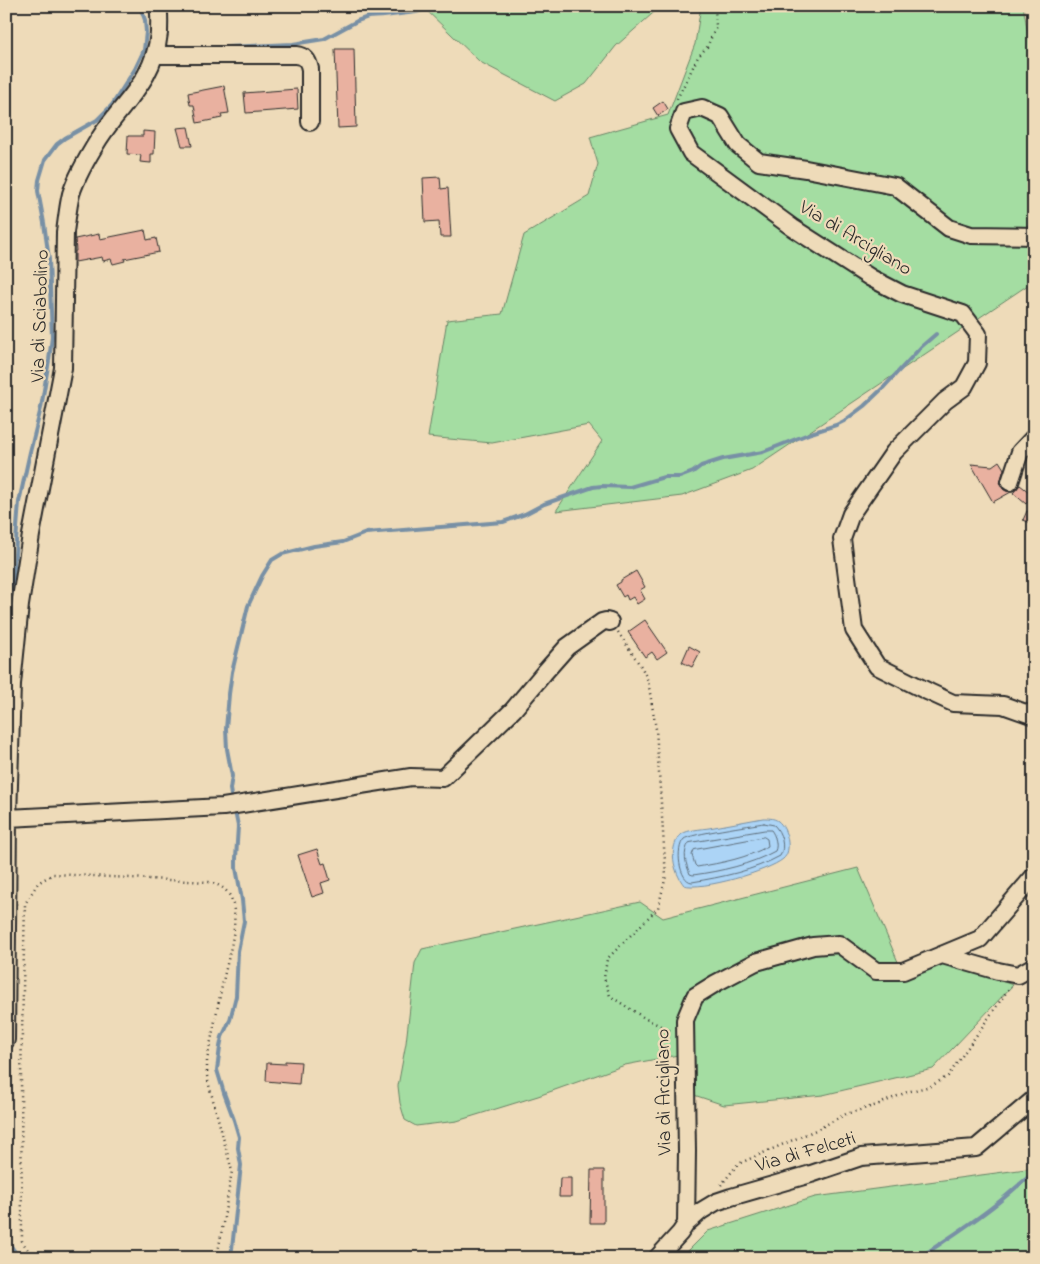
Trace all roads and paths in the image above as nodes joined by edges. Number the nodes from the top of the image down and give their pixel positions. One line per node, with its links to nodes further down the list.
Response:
1 (158, 6): 3 (street, Via di Sciabolino)
2 (715, 6): 4 (path)
3 (155, 55): 5 (street); 11 (street, Via di Sciabolino)
4 (682, 118): 6 (street, Via di Arcigliano); 10 (street, Via di Arcigliano)
5 (310, 122)
6 (1034, 236)
7 (1034, 437): 8 (street)
8 (1010, 482)
9 (610, 622): 11 (street); 16 (path)
10 (1034, 716)
11 (8, 818): 17 (street, Via di Sciabolino)
12 (1034, 876): 13 (street, Via di Arcigliano)
13 (942, 955): 15 (street); 16 (street, Via di Arcigliano)
14 (1034, 966): 15 (street)
15 (1018, 975): 19 (path)
16 (685, 1039): 20 (street, Via di Arcigliano)
17 (6, 1040)
18 (1034, 1099): 20 (street, Via di Felceti)
19 (720, 1187)
20 (686, 1224): 23 (street, Via di Felceti)
21 (33, 1258): 22 (path)
22 (217, 1258)
23 (658, 1258)

